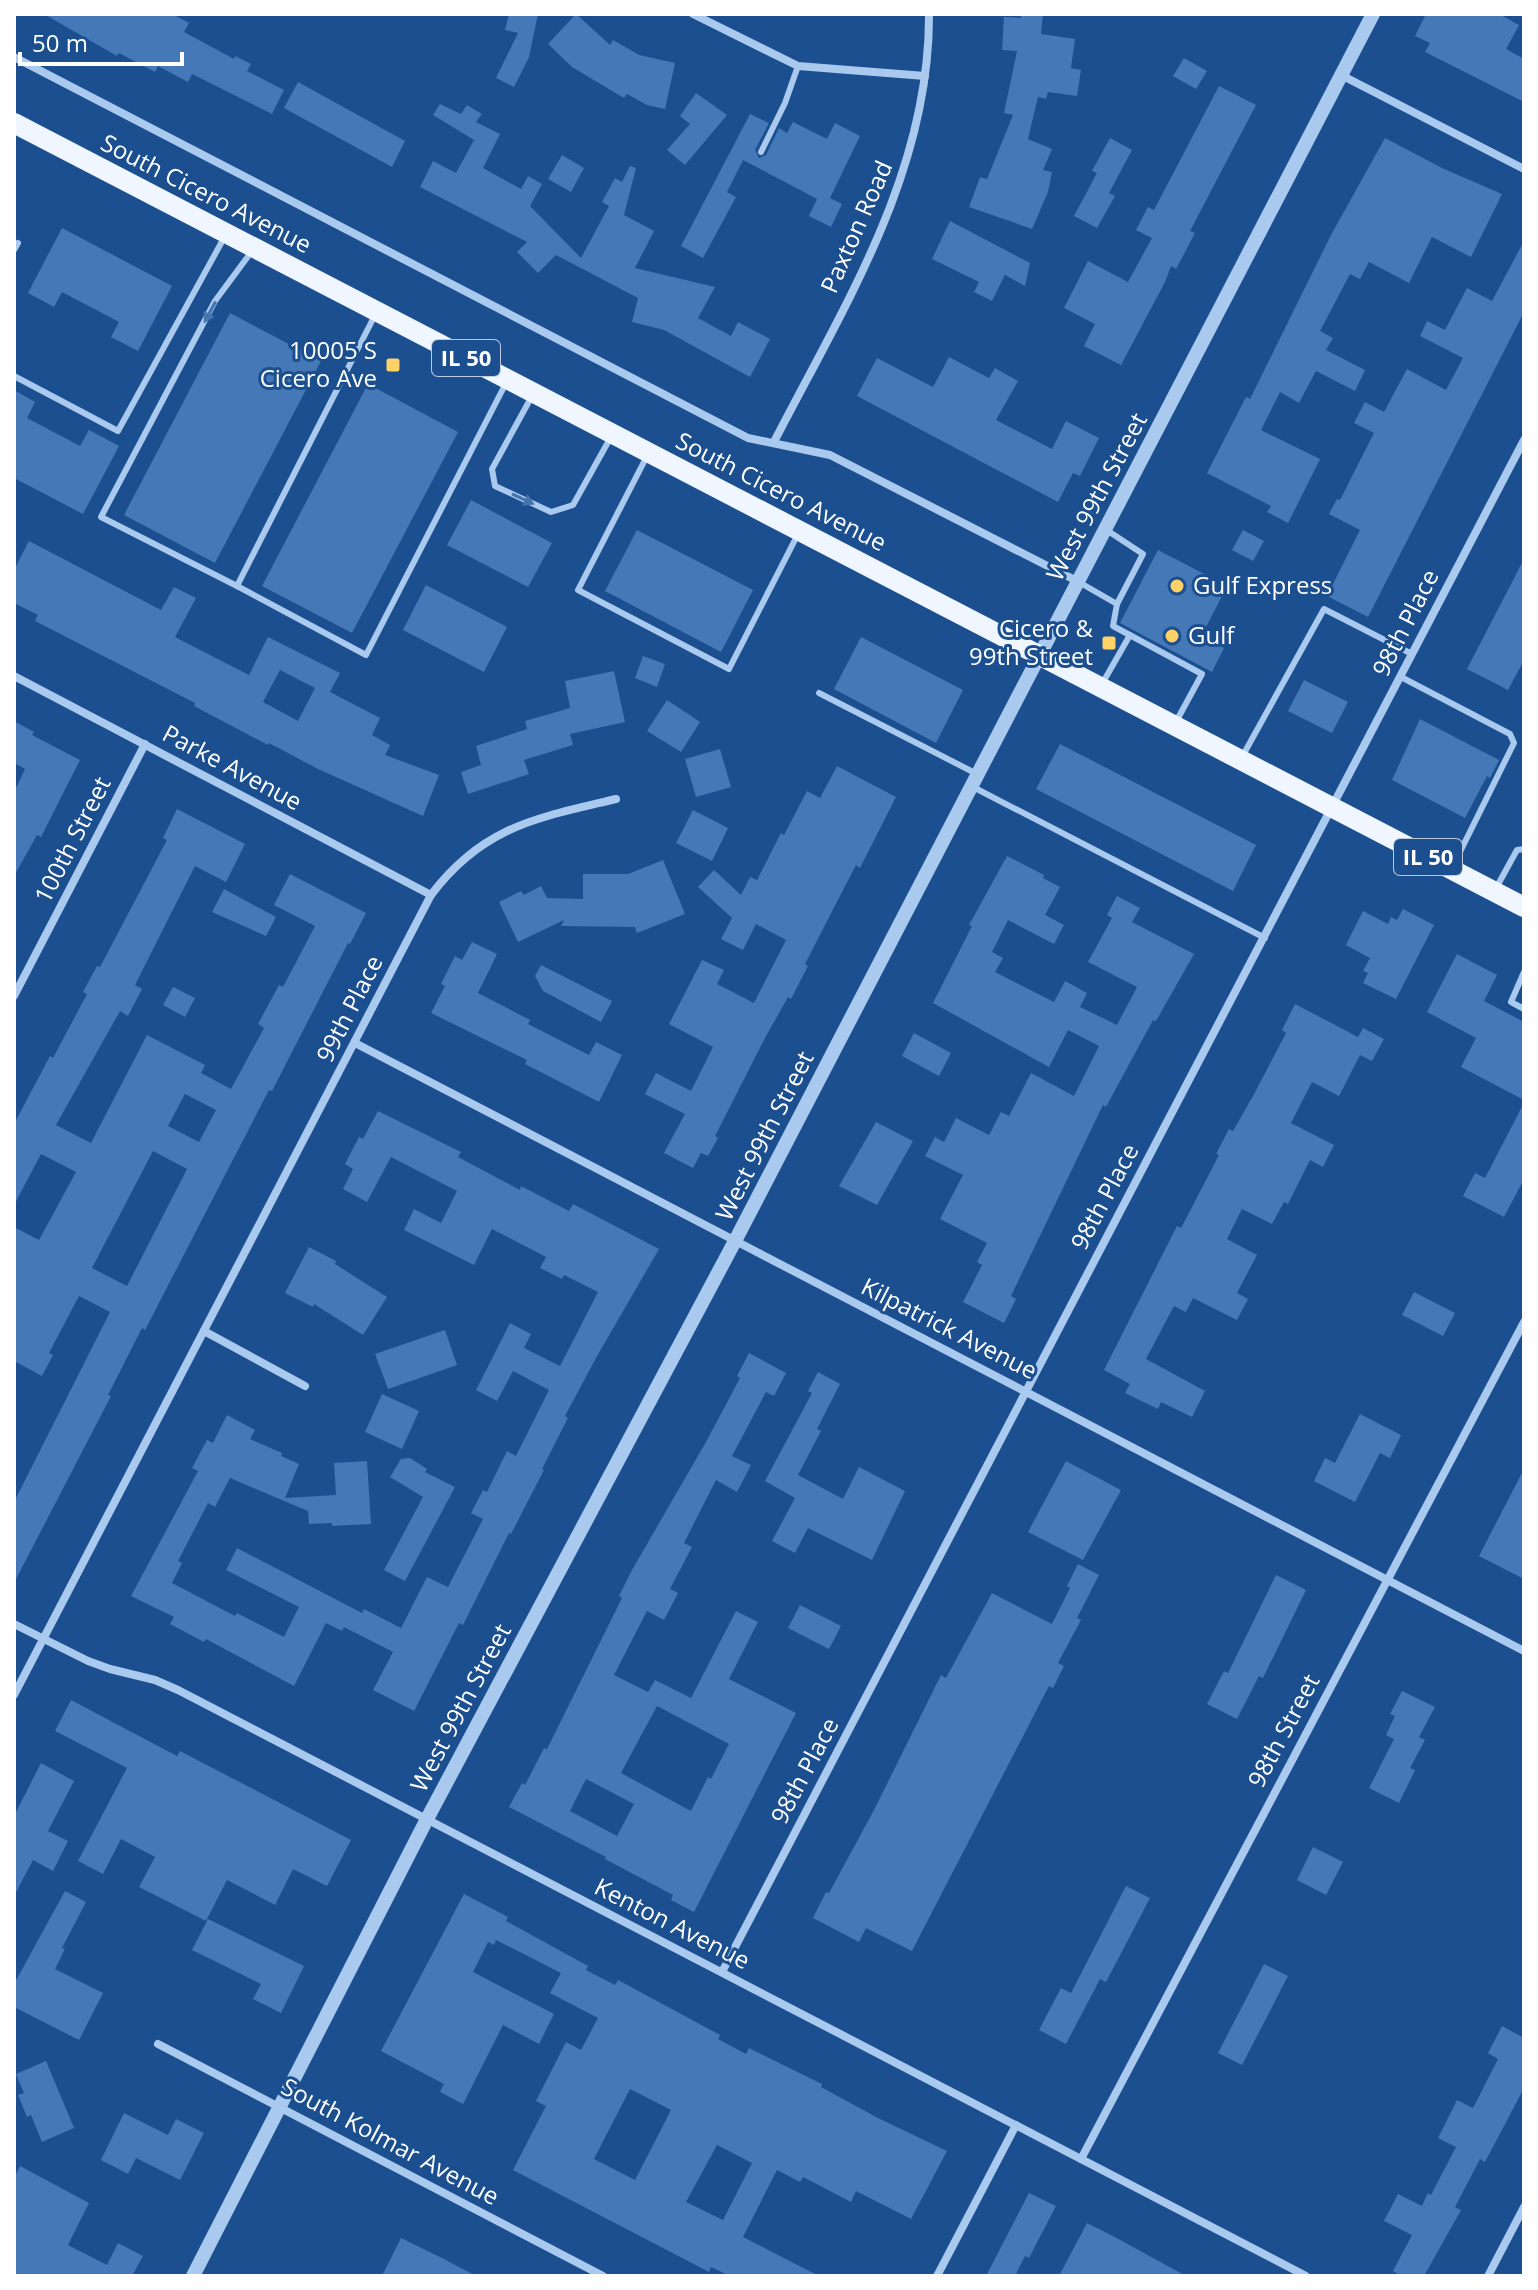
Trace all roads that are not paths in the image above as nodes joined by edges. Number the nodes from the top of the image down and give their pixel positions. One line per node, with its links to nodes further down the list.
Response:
1 (693, 14): 5 (street)
2 (929, 14): 7 (street, Paxton Road)
3 (1373, 14): 6 (street, West 99th Street)
4 (14, 57): 19 (street, South Cicero Avenue)
5 (798, 66): 7 (street); 9 (lane)
6 (1341, 75): 10 (street); 21 (street, West 99th Street)
7 (925, 76): 19 (street, Paxton Road)
8 (14, 123): 11 (main road, South Cicero Avenue / IL 50)
9 (761, 152)
10 (1524, 169)
11 (226, 233): 12 (main road, South Cicero Avenue / IL 50); 14 (lane)
12 (254, 248): 13 (main road, South Cicero Avenue / IL 50); 24 (lane, one-way to 24)
13 (377, 312): 15 (main road, South Cicero Avenue / IL 50); 24 (lane)
14 (14, 376)
15 (508, 380): 16 (main road, South Cicero Avenue / IL 50); 24 (lane)
16 (533, 393): 17 (main road, South Cicero Avenue / IL 50); 17 (lane, one-way to 17)
17 (612, 434): 20 (main road, South Cicero Avenue / IL 50)
18 (1524, 440): 27 (street, 98th Place)
19 (774, 442): 23 (street, South Cicero Avenue)
20 (649, 453): 22 (main road, South Cicero Avenue / IL 50); 22 (lane)
21 (1105, 529): 23 (street, West 99th Street); 25 (lane)
22 (799, 531): 28 (main road, South Cicero Avenue / IL 50)
23 (1077, 581): 25 (lane); 28 (street, West 99th Street)
24 (237, 586)
25 (1117, 604): 26 (lane)
26 (1130, 635): 31 (lane); 33 (lane)
27 (1412, 654): 30 (street, 98th Place); 35 (lane)
28 (1039, 655): 31 (main road, South Cicero Avenue / IL 50); 36 (street, West 99th Street)
29 (14, 676): 34 (street, Parke Avenue)
30 (1401, 677): 38 (street, 98th Place); 40 (lane)
31 (1100, 687): 33 (main road, South Cicero Avenue / IL 50)
32 (819, 693): 36 (lane)
33 (1174, 725): 35 (main road, South Cicero Avenue / IL 50)
34 (145, 744): 42 (street, Parke Avenue); 48 (street, 100th Street)
35 (1240, 759): 38 (main road, South Cicero Avenue / IL 50)
36 (974, 780): 44 (lane); 51 (street, West 99th Street)
37 (616, 799): 42 (street, 99th Place)
38 (1333, 807): 40 (main road, South Cicero Avenue / IL 50); 44 (street, 98th Place)
39 (1524, 849): 41 (lane)
40 (1451, 869): 41 (main road, South Cicero Avenue / IL 50)
41 (1495, 891): 43 (main road, South Cicero Avenue / IL 50)
42 (431, 895): 50 (street, 99th Place)
43 (1524, 907)
44 (1265, 938): 55 (street, 98th Place)
45 (1524, 972): 46 (lane)
46 (1517, 989): 47 (lane); 49 (lane)
47 (1524, 993)
48 (14, 996)
49 (1524, 1009)
50 (355, 1043): 51 (street, Kilpatrick Avenue); 53 (street, 99th Place)
51 (735, 1241): 55 (street, Kilpatrick Avenue); 61 (street, West 99th Street)
52 (1524, 1322): 56 (street, 98th Street)
53 (204, 1331): 54 (street); 58 (street, 99th Place)
54 (305, 1386)
55 (1025, 1392): 56 (street, Kilpatrick Avenue); 62 (street, 98th Place)
56 (1386, 1579): 59 (street, Kilpatrick Avenue); 66 (street, 98th Street)
57 (14, 1624): 58 (street, Kenton Avenue)
58 (43, 1639): 60 (street, 99th Place); 61 (street, Kenton Avenue)
59 (1524, 1651)
60 (14, 1695)
61 (427, 1819): 62 (street, Kenton Avenue); 64 (street, West 99th Street)
62 (722, 1972): 65 (street, Kenton Avenue)
63 (158, 2044): 64 (street, South Kolmar Avenue)
64 (280, 2108): 68 (street, West 99th Street); 69 (street, South Kolmar Avenue)
65 (1016, 2125): 66 (street, Kenton Avenue); 70 (street)
66 (1081, 2159): 71 (street, Kenton Avenue)
67 (1524, 2207): 72 (street)
68 (193, 2276)
69 (603, 2276)
70 (937, 2276)
71 (1306, 2276)
72 (1488, 2276)

